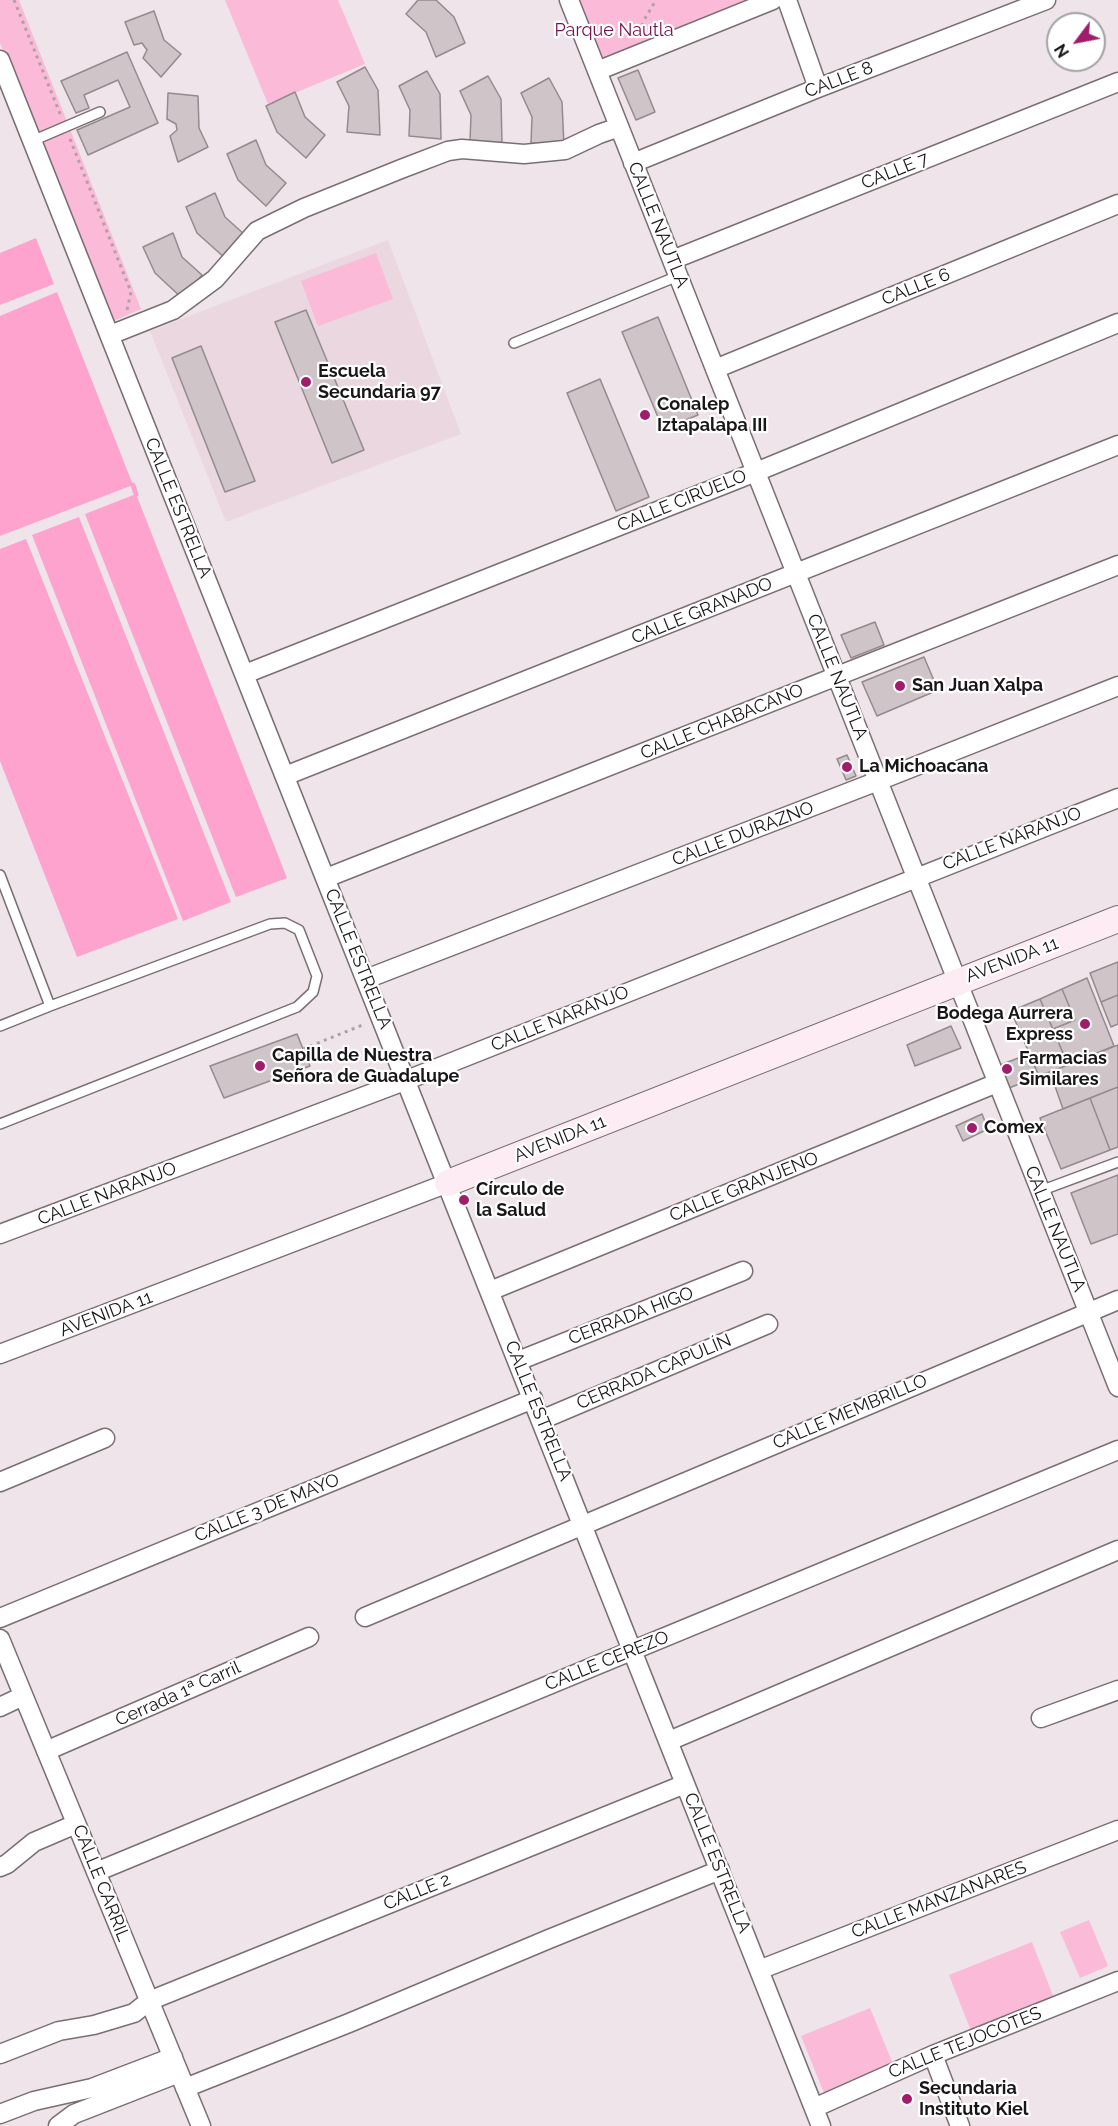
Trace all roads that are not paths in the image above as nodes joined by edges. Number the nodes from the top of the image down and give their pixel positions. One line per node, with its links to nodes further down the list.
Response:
1 (568, 0): 6 (street, CALLE NAUTLA)
2 (773, 0): 6 (street)
3 (787, 0): 8 (street)
4 (1046, 0): 8 (street, CALLE 8)
5 (0, 60): 11 (street, CALLE ESTRELLA)
6 (597, 71): 10 (street, CALLE NAUTLA)
7 (1118, 82): 14 (street, CALLE 7)
8 (819, 88): 12 (street, CALLE 8)
9 (100, 112): 11 (lane)
10 (619, 127): 12 (street, CALLE NAUTLA); 16 (street)
11 (32, 141): 16 (street, CALLE ESTRELLA)
12 (633, 163): 14 (street, CALLE NAUTLA)
13 (1118, 204): 18 (street, CALLE 6)
14 (675, 268): 17 (lane); 18 (street, CALLE NAUTLA)
15 (1118, 323): 20 (street, CALLE CIRUELO)
16 (117, 332): 23 (street, CALLE ESTRELLA)
17 (514, 343)
18 (715, 369): 20 (street, CALLE NAUTLA)
19 (1118, 445): 22 (street, CALLE GRANADO)
20 (756, 472): 22 (street, CALLE NAUTLA); 23 (street, CALLE CIRUELO)
21 (1118, 565): 24 (street, CALLE CHABACANO)
22 (796, 574): 24 (street, CALLE NAUTLA); 26 (street, CALLE GRANADO)
23 (245, 674): 26 (street, CALLE ESTRELLA)
24 (836, 676): 27 (street, CALLE NAUTLA); 31 (street, CALLE CHABACANO)
25 (1118, 686): 27 (street, CALLE DURAZNO)
26 (285, 776): 31 (street, CALLE ESTRELLA)
27 (878, 781): 30 (street, CALLE NAUTLA); 33 (street, CALLE DURAZNO)
28 (1118, 798): 30 (street, CALLE NARANJO)
29 (0, 875): 35 (lane)
30 (916, 877): 34 (street, CALLE NAUTLA); 37 (street, CALLE NARANJO)
31 (326, 878): 33 (street, CALLE ESTRELLA)
32 (1118, 919): 34 (street, AVENIDA 11)
33 (366, 979): 37 (street, CALLE ESTRELLA)
34 (957, 981): 38 (street, CALLE NAUTLA); 41 (street, AVENIDA 11)
35 (50, 1006): 36 (lane); 39 (lane)
36 (0, 1026)
37 (407, 1080): 41 (street, CALLE ESTRELLA); 43 (street, CALLE NARANJO)
38 (997, 1083): 42 (street, CALLE NAUTLA); 45 (street, CALLE GRANJENO)
39 (0, 1124)
40 (1118, 1162): 42 (lane)
41 (448, 1183): 45 (street, CALLE ESTRELLA); 49 (street, AVENIDA 11)
42 (1040, 1191): 47 (street, CALLE NAUTLA)
43 (0, 1234)
44 (743, 1271): 50 (street, CERRADA HIGO)
45 (490, 1291): 50 (street, CALLE ESTRELLA)
46 (1118, 1300): 47 (street, CALLE MEMBRILLO)
47 (1088, 1311): 51 (street, CALLE NAUTLA); 57 (street, CALLE MEMBRILLO)
48 (768, 1324): 53 (street, CERRADA CAPULÍN)
49 (0, 1354)
50 (518, 1361): 52 (street, CALLE ESTRELLA)
51 (1118, 1387)
52 (533, 1399): 53 (street, CALLE ESTRELLA); 60 (street, CALLE 3 DE MAYO)
53 (541, 1420): 57 (street, CALLE ESTRELLA)
54 (105, 1438): 56 (street)
55 (1118, 1450): 63 (street, CALLE CEREZO)
56 (0, 1482)
57 (583, 1526): 59 (street, CALLE MEMBRILLO); 63 (street, CALLE ESTRELLA)
58 (1118, 1550): 68 (street)
59 (365, 1617)
60 (0, 1618)
61 (309, 1637): 69 (street, Cerrada 1ª Carril)
62 (0, 1639): 65 (street, CALLE CARRIL)
63 (633, 1651): 68 (street, CALLE ESTRELLA); 75 (street, CALLE CEREZO)
64 (1118, 1690): 67 (street)
65 (23, 1696): 66 (street); 69 (street, CALLE CARRIL)
66 (0, 1707)
67 (1041, 1718)
68 (669, 1741): 70 (street, CALLE ESTRELLA)
69 (46, 1751): 71 (street, CALLE CARRIL)
70 (686, 1784): 74 (street, CALLE ESTRELLA); 78 (street, CALLE 2)
71 (76, 1824): 73 (street); 75 (street, CALLE CARRIL)
72 (1118, 1830): 76 (street, CALLE MANZANARES)
73 (0, 1867)
74 (720, 1870): 76 (street, CALLE ESTRELLA); 81 (street)
75 (96, 1872): 78 (street, CALLE CARRIL)
76 (759, 1970): 83 (street, CALLE ESTRELLA)
77 (1118, 1981): 80 (street, CALLE TEJOCOTES)
78 (149, 2001): 79 (street, CALLE 2); 81 (street, CALLE CARRIL)
79 (0, 2054)
80 (933, 2055): 83 (street, CALLE TEJOCOTES); 86 (street)
81 (179, 2073): 82 (street); 84 (street); 85 (street, CALLE CARRIL)
82 (0, 2114)
83 (818, 2121)
84 (58, 2126)
85 (201, 2126)
86 (960, 2126)

